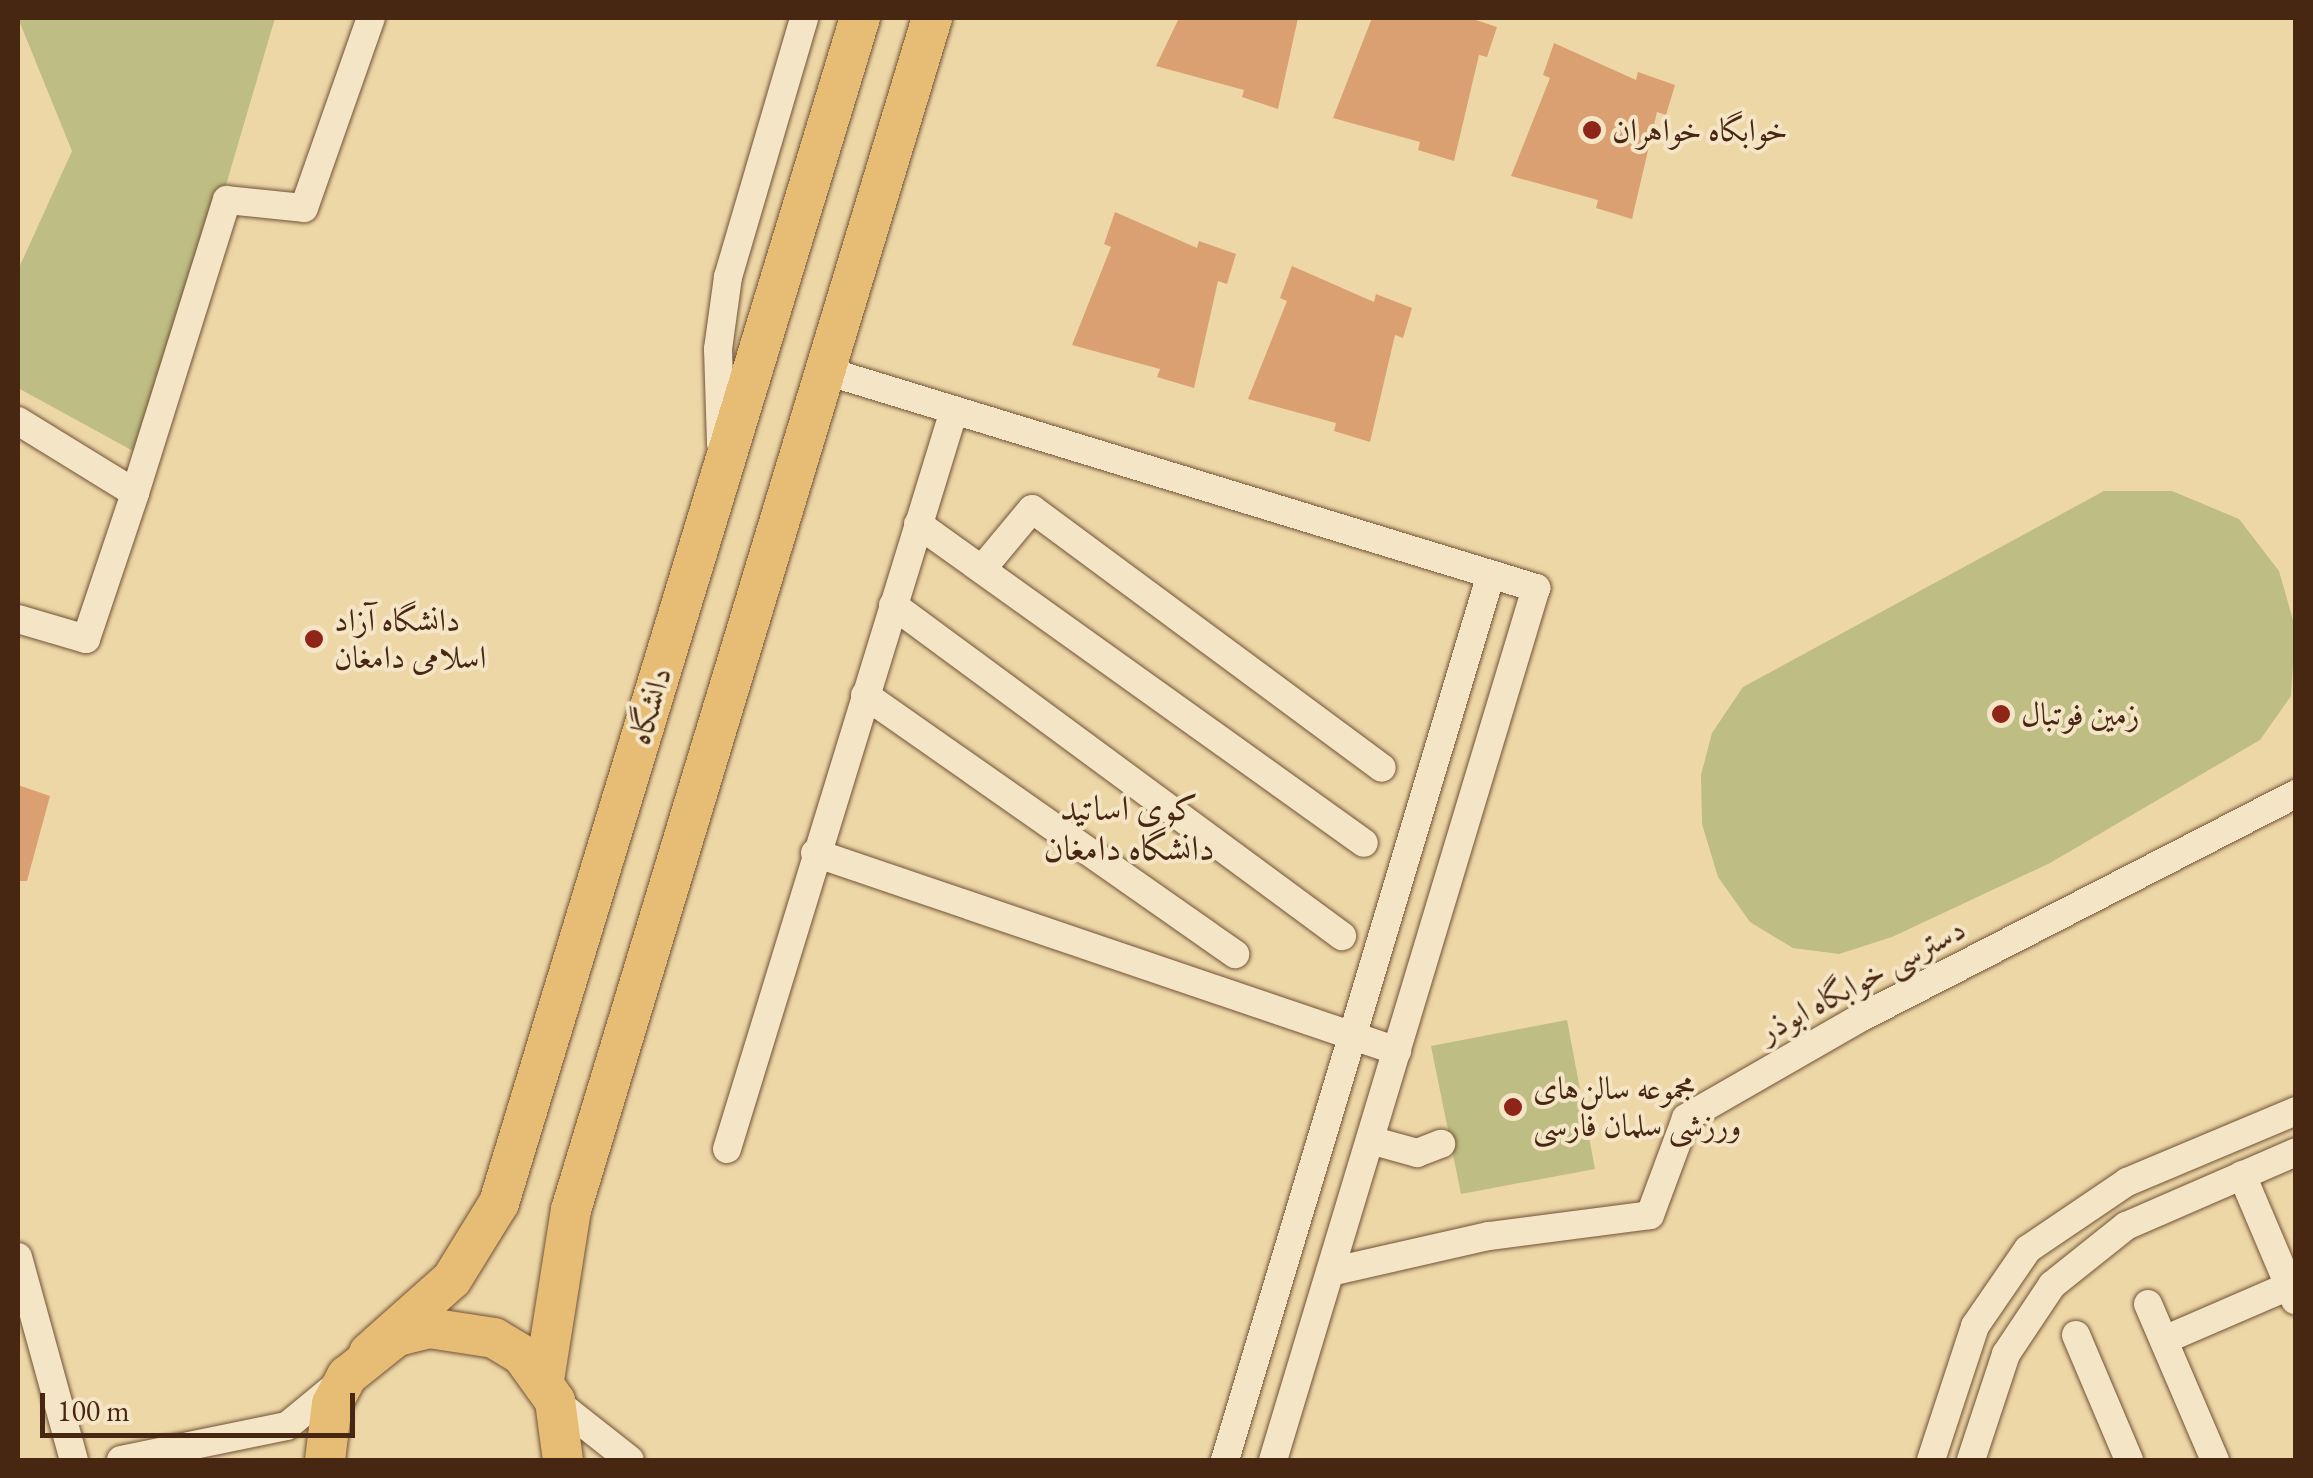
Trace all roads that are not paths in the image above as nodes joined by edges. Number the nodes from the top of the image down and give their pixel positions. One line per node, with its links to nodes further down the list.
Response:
1 (370, 18): 9 (street)
2 (804, 18): 8 (street)
3 (860, 18): 8 (highway, دانشگاه)
4 (932, 18): 5 (highway)
5 (823, 370): 6 (street); 39 (highway)
6 (954, 410): 10 (street); 12 (street)
7 (18, 421): 9 (street)
8 (722, 467): 37 (highway, دانشگاه)
9 (135, 492): 14 (street)
10 (918, 524): 11 (street); 13 (street)
11 (982, 569): 16 (street); 18 (street)
12 (1492, 574): 22 (street); 23 (street)
13 (893, 604): 15 (street); 20 (street)
14 (18, 619)
15 (865, 695): 19 (street); 21 (street)
16 (1382, 768)
17 (2296, 794): 31 (street, دسترسی خوابگاه ابوذر)
18 (1364, 844)
19 (815, 853): 22 (street); 27 (street)
20 (1342, 936)
21 (1235, 954)
22 (1352, 1038): 23 (street); 38 (street)
23 (1396, 1051): 25 (street)
24 (2296, 1110): 48 (street)
25 (1370, 1140): 26 (street); 31 (street)
26 (1442, 1144)
27 (727, 1149)
28 (2296, 1152): 29 (street)
29 (2242, 1175): 32 (street); 49 (street)
30 (18, 1257): 34 (street)
31 (1330, 1272): 40 (street)
32 (2293, 1290): 36 (street)
33 (2148, 1304): 36 (street)
34 (26, 1319): 41 (street)
35 (2076, 1335): 50 (street)
36 (2164, 1340): 51 (street)
37 (358, 1365): 39 (highway); 42 (street); 43 (highway)
38 (1252, 1368): 40 (street); 46 (street)
39 (550, 1391): 44 (highway); 45 (street)
40 (1293, 1395): 47 (street)
41 (74, 1460)
42 (121, 1460)
43 (326, 1460)
44 (563, 1460)
45 (630, 1460)
46 (1225, 1460)
47 (1273, 1460)
48 (1931, 1460)
49 (1971, 1460)
50 (2129, 1460)
51 (2215, 1460)

